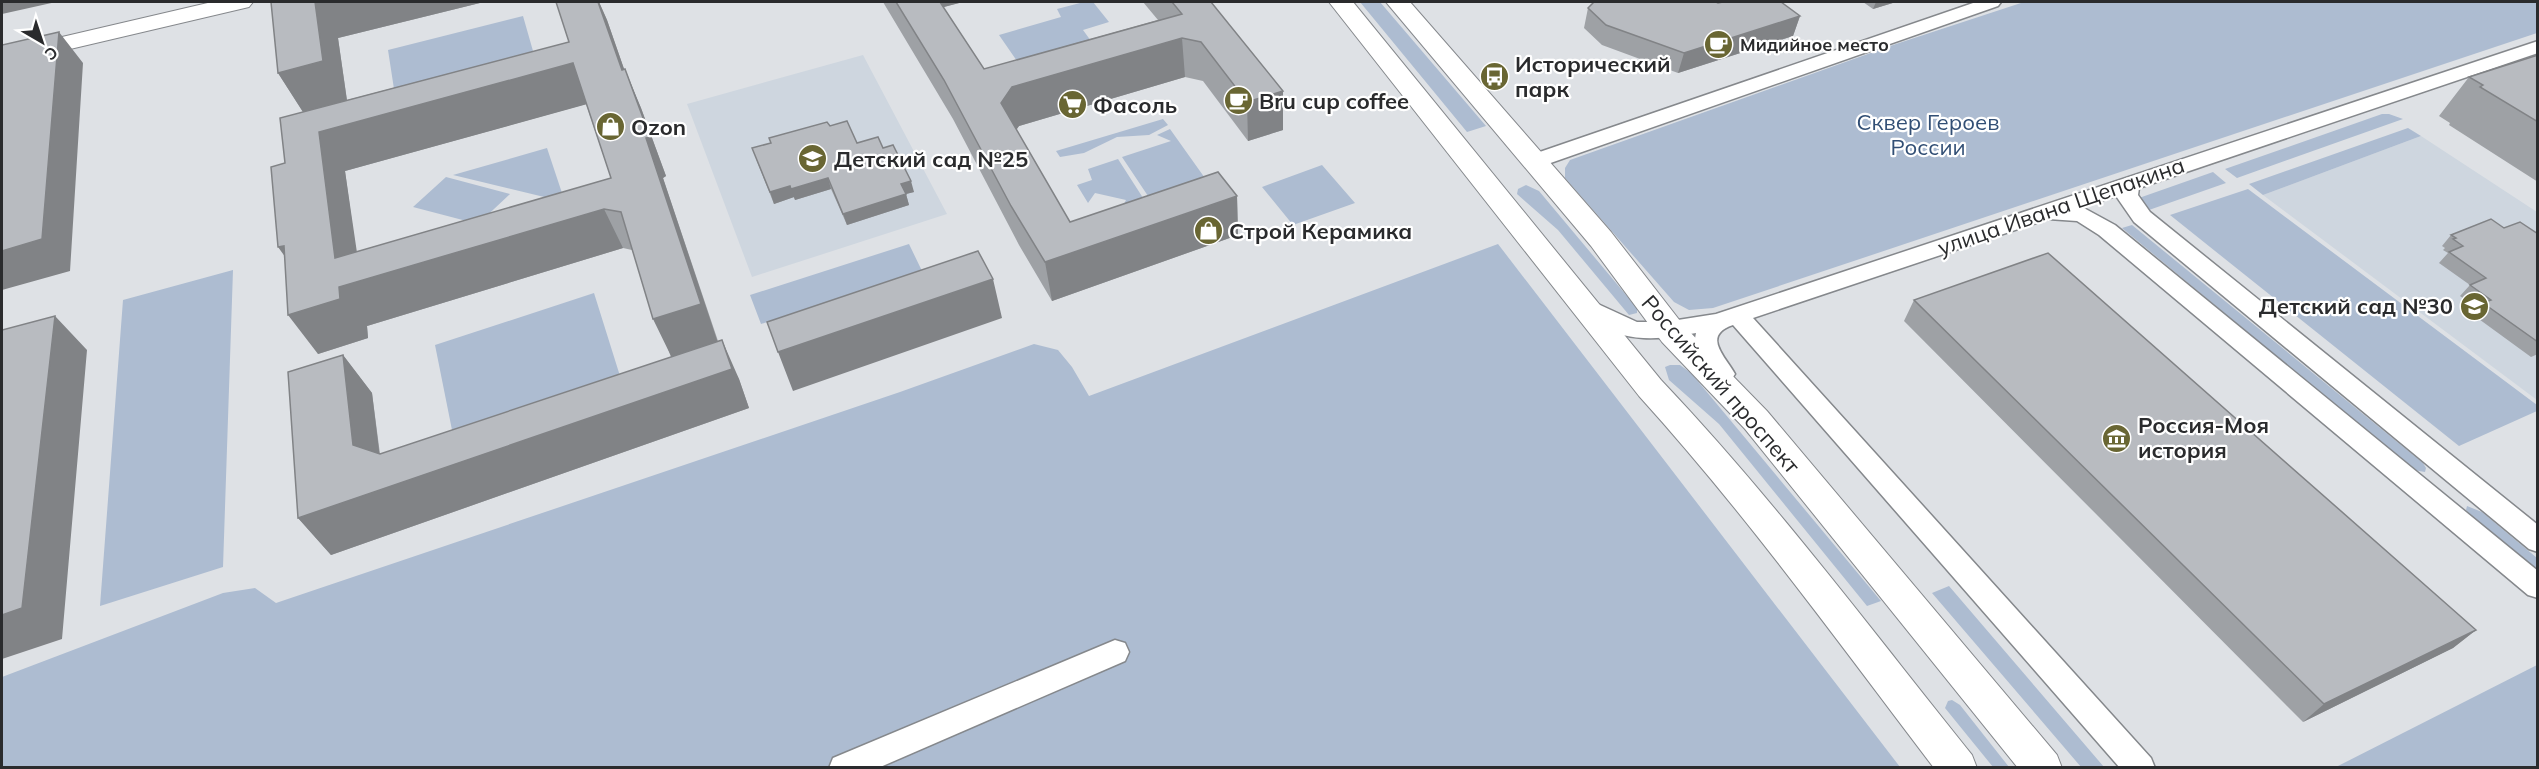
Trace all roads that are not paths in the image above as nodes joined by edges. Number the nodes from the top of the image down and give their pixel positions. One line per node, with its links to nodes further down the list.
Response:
1 (241, 2): 6 (main road)
2 (1341, 2): 10 (main road)
3 (1398, 2): 7 (main road, Российский проспект)
4 (1992, 2): 7 (street)
5 (2538, 47): 8 (street, улица Ивана Щепакина)
6 (2, 58)
7 (1535, 161): 12 (main road, Российский проспект)
8 (2129, 183): 9 (street, улица Ивана Щепакина); 14 (street)
9 (2043, 213): 11 (street, улица Ивана Щепакина); 15 (street)
10 (1585, 305): 12 (street, улица Ивана Щепакина); 18 (main road)
11 (1727, 318): 12 (street, улица Ивана Щепакина); 13 (street); 20 (street)
12 (1672, 330): 13 (main road, Российский проспект)
13 (1756, 420): 19 (main road, Российский проспект)
14 (2538, 541)
15 (2538, 587)
16 (1115, 652): 17 (street)
17 (844, 768)
18 (1958, 768)
19 (2043, 768)
20 (2140, 768)

